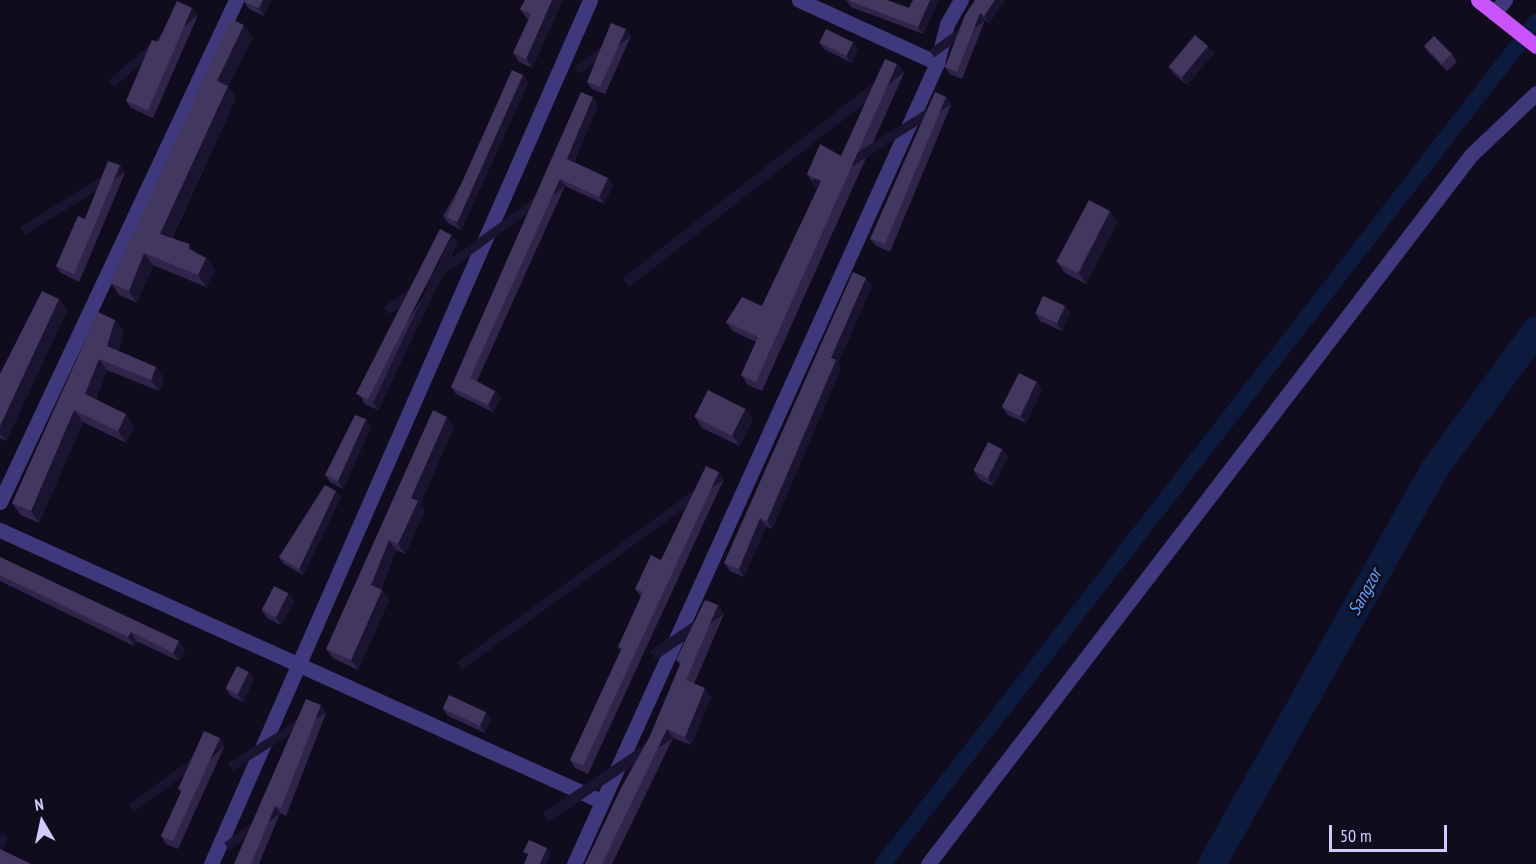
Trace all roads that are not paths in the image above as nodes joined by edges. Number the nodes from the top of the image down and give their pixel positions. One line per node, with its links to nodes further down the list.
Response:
1 (236, 0): 11 (street)
2 (590, 0): 13 (street)
3 (799, 0): 9 (street)
4 (961, 0): 9 (street)
5 (1478, 0): 7 (main road)
6 (1505, 0): 7 (street)
7 (1499, 17): 8 (main road)
8 (1535, 45)
9 (937, 63): 14 (street)
10 (1536, 93): 17 (street)
11 (0, 502)
12 (0, 530): 13 (street)
13 (297, 666): 14 (street); 15 (street)
14 (601, 801): 16 (street)
15 (211, 864)
16 (574, 864)
17 (928, 864)

